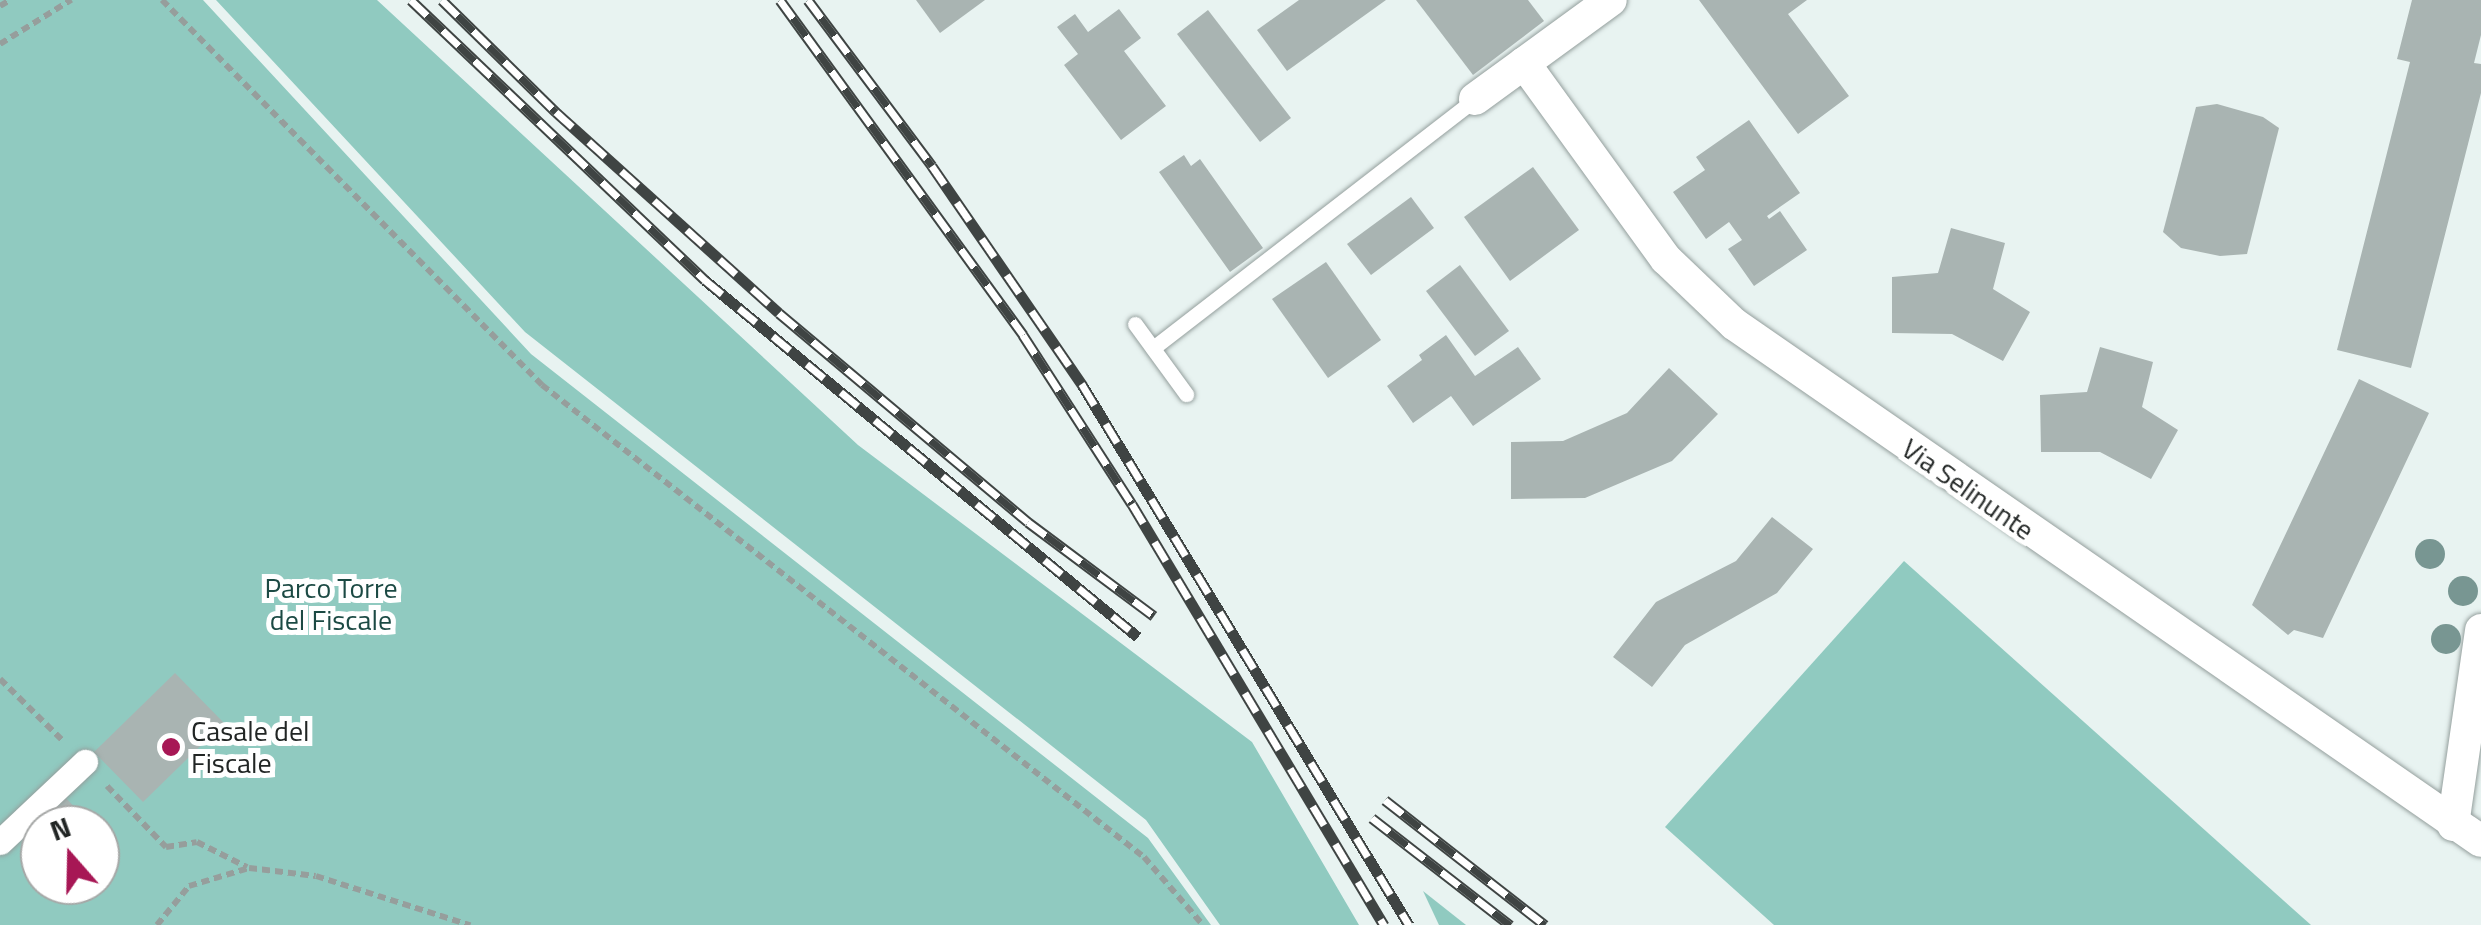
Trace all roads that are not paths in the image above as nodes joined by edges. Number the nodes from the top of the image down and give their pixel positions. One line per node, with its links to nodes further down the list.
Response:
1 (1611, 0): 2 (street)
2 (1524, 63): 3 (street); 9 (street, Via Selinunte)
3 (1475, 99): 5 (lane)
4 (1136, 324): 5 (lane)
5 (1153, 348): 6 (lane)
6 (1186, 394)
7 (2481, 630): 9 (street)
8 (85, 762): 10 (street)
9 (2467, 833)
10 (0, 842)

